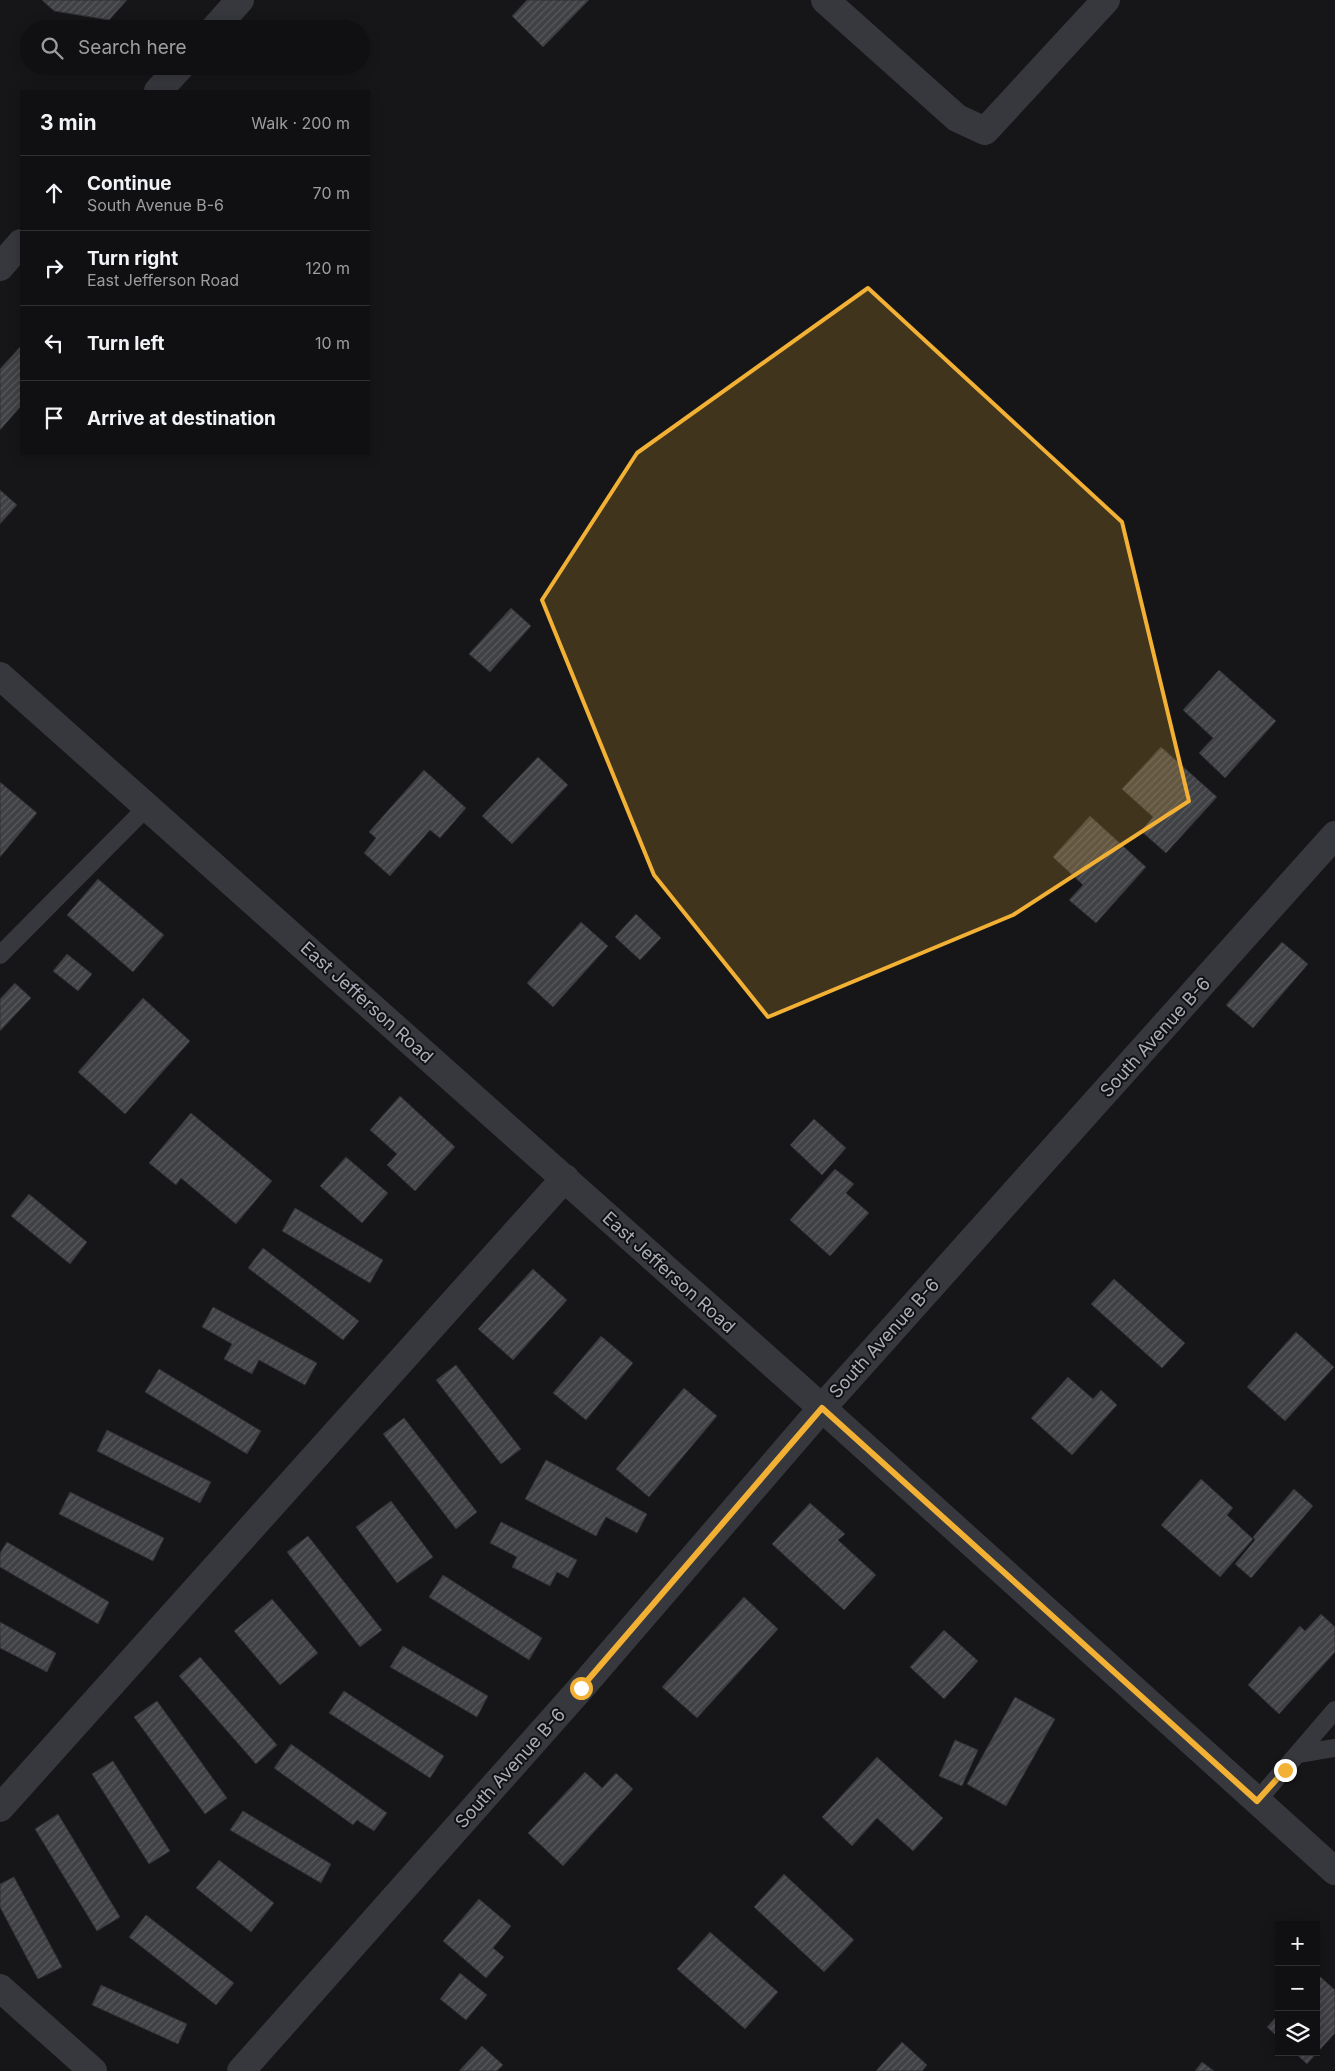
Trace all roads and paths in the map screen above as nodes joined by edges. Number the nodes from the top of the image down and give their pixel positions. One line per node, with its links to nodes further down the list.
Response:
1 (240, 0): 4 (street)
2 (824, 0): 3 (street)
3 (1106, 0)
4 (222, 20)
5 (172, 75): 6 (street)
6 (159, 90)
7 (20, 244): 8 (street)
8 (0, 267)
9 (0, 676): 10 (street, East Jefferson Road)
10 (147, 806): 12 (lane); 13 (street, East Jefferson Road)
11 (1332, 844): 14 (street, South Avenue B-6)
12 (0, 954)
13 (565, 1178): 14 (street, East Jefferson Road); 19 (street)
14 (822, 1408): 18 (street, East Jefferson Road); 23 (street, South Avenue B-6)
15 (1335, 1710): 17 (lane)
16 (1335, 1748): 17 (lane)
17 (1298, 1754): 18 (lane)
18 (1257, 1801): 20 (street, East Jefferson Road)
19 (0, 1808)
20 (1335, 1871)
21 (0, 1988): 22 (street)
22 (93, 2071)
23 (241, 2071)

